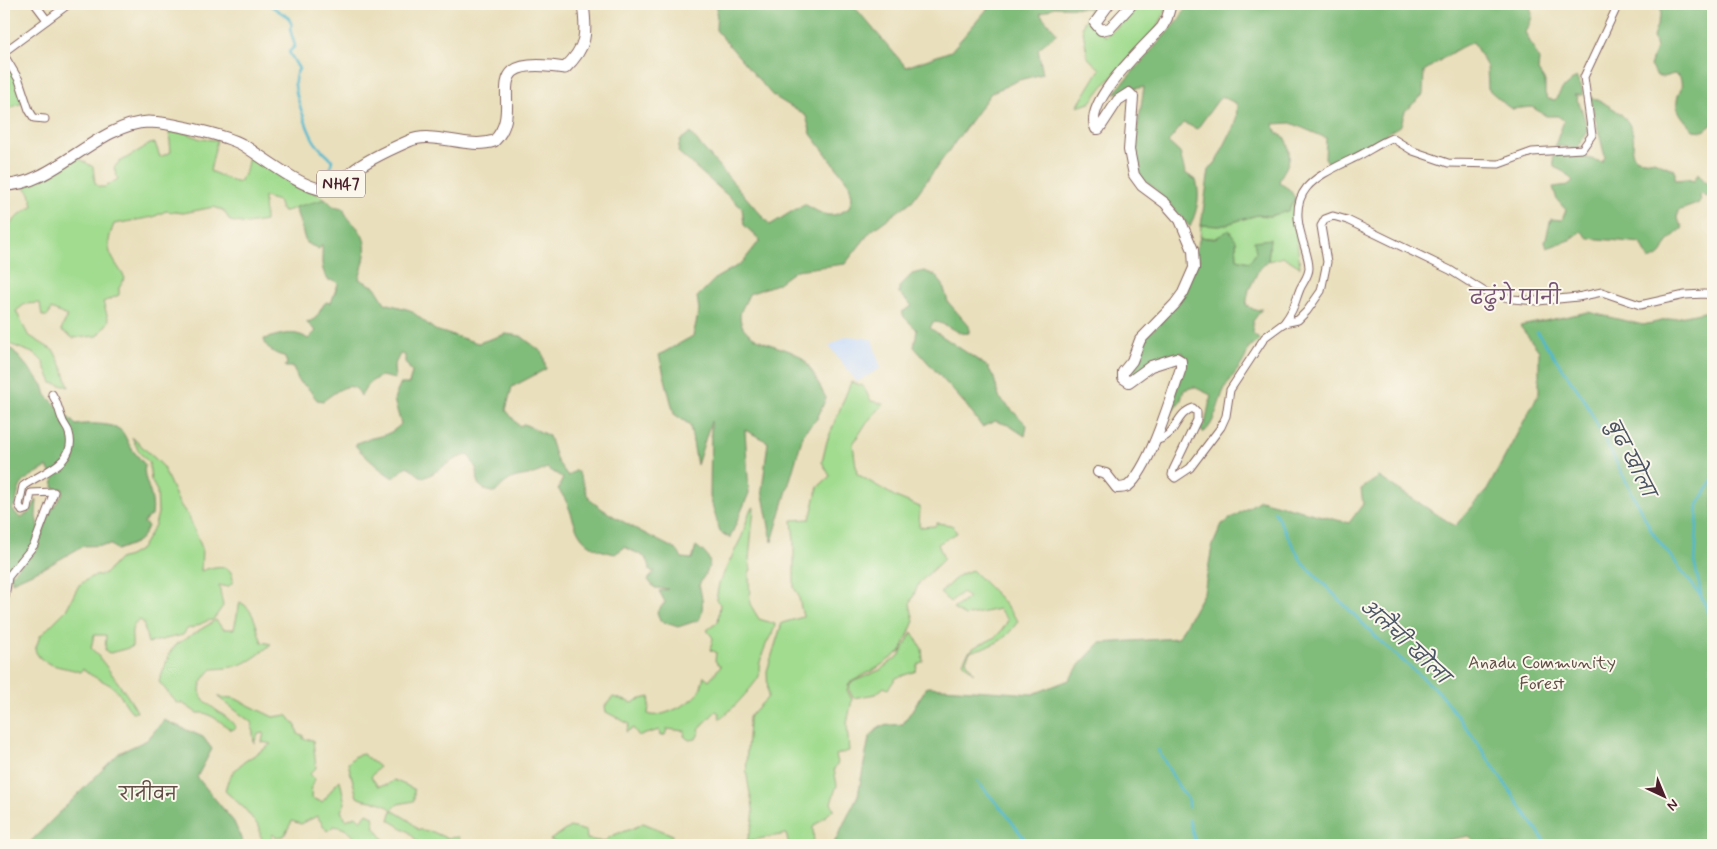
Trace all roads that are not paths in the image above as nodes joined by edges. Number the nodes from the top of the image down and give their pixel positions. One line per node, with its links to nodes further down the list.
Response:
1 (35, 4): 8 (street)
2 (69, 4): 8 (street)
3 (583, 4): 11 (highway, NH47)
4 (1109, 4): 5 (main road)
5 (1132, 4)
6 (1171, 4): 15 (main road)
7 (1615, 11): 13 (street)
8 (47, 20): 9 (street)
9 (4, 53): 10 (street)
10 (45, 119)
11 (4, 185)
12 (1713, 296): 13 (street)
13 (1284, 323): 15 (street)
14 (52, 394): 17 (street)
15 (1154, 441): 16 (main road)
16 (1098, 472)
17 (5, 597)

